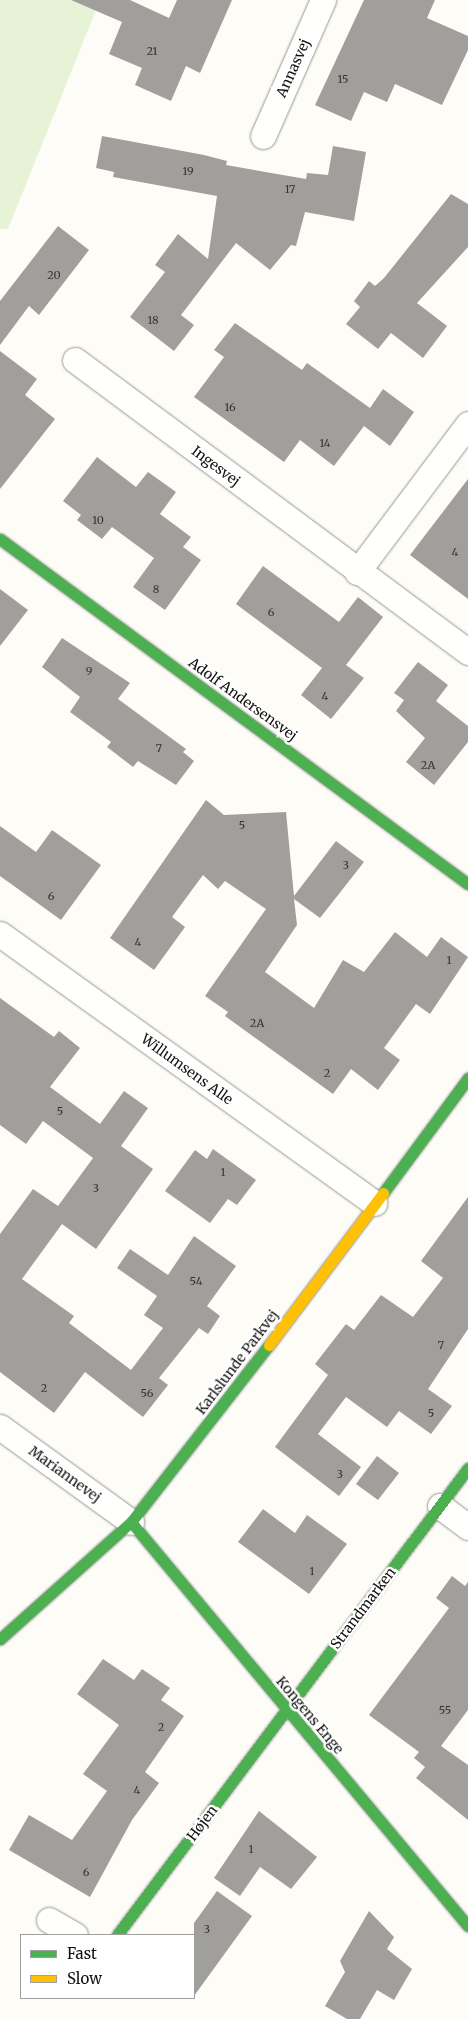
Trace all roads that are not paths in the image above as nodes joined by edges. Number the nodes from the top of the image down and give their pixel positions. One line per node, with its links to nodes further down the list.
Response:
1 (323, 0): 2 (street, Annasvej)
2 (263, 136)
3 (75, 360): 6 (street, Ingesvej)
4 (468, 424): 6 (street)
5 (0, 539): 8 (street, Adolf Andersensvej)
6 (357, 572): 7 (street, Ingesvej)
7 (468, 652)
8 (468, 884)
9 (0, 934): 11 (street, Willumsens Alle)
10 (468, 1078): 11 (street, Karlslunde Parkvej)
11 (374, 1203): 15 (street, Karlslunde Parkvej)
12 (0, 1427): 15 (street, Mariannevej)
13 (468, 1468): 14 (street, Strandmarken)
14 (440, 1506): 16 (street); 18 (street, Strandmarken)
15 (131, 1522): 17 (street, Karlslunde Parkvej); 18 (street, Kongens Enge)
16 (468, 1527)
17 (0, 1639)
18 (286, 1710): 20 (street, Kongens Enge); 22 (street, Højen)
19 (48, 1920): 21 (street)
20 (468, 1926)
21 (73, 1934)
22 (118, 1934)

